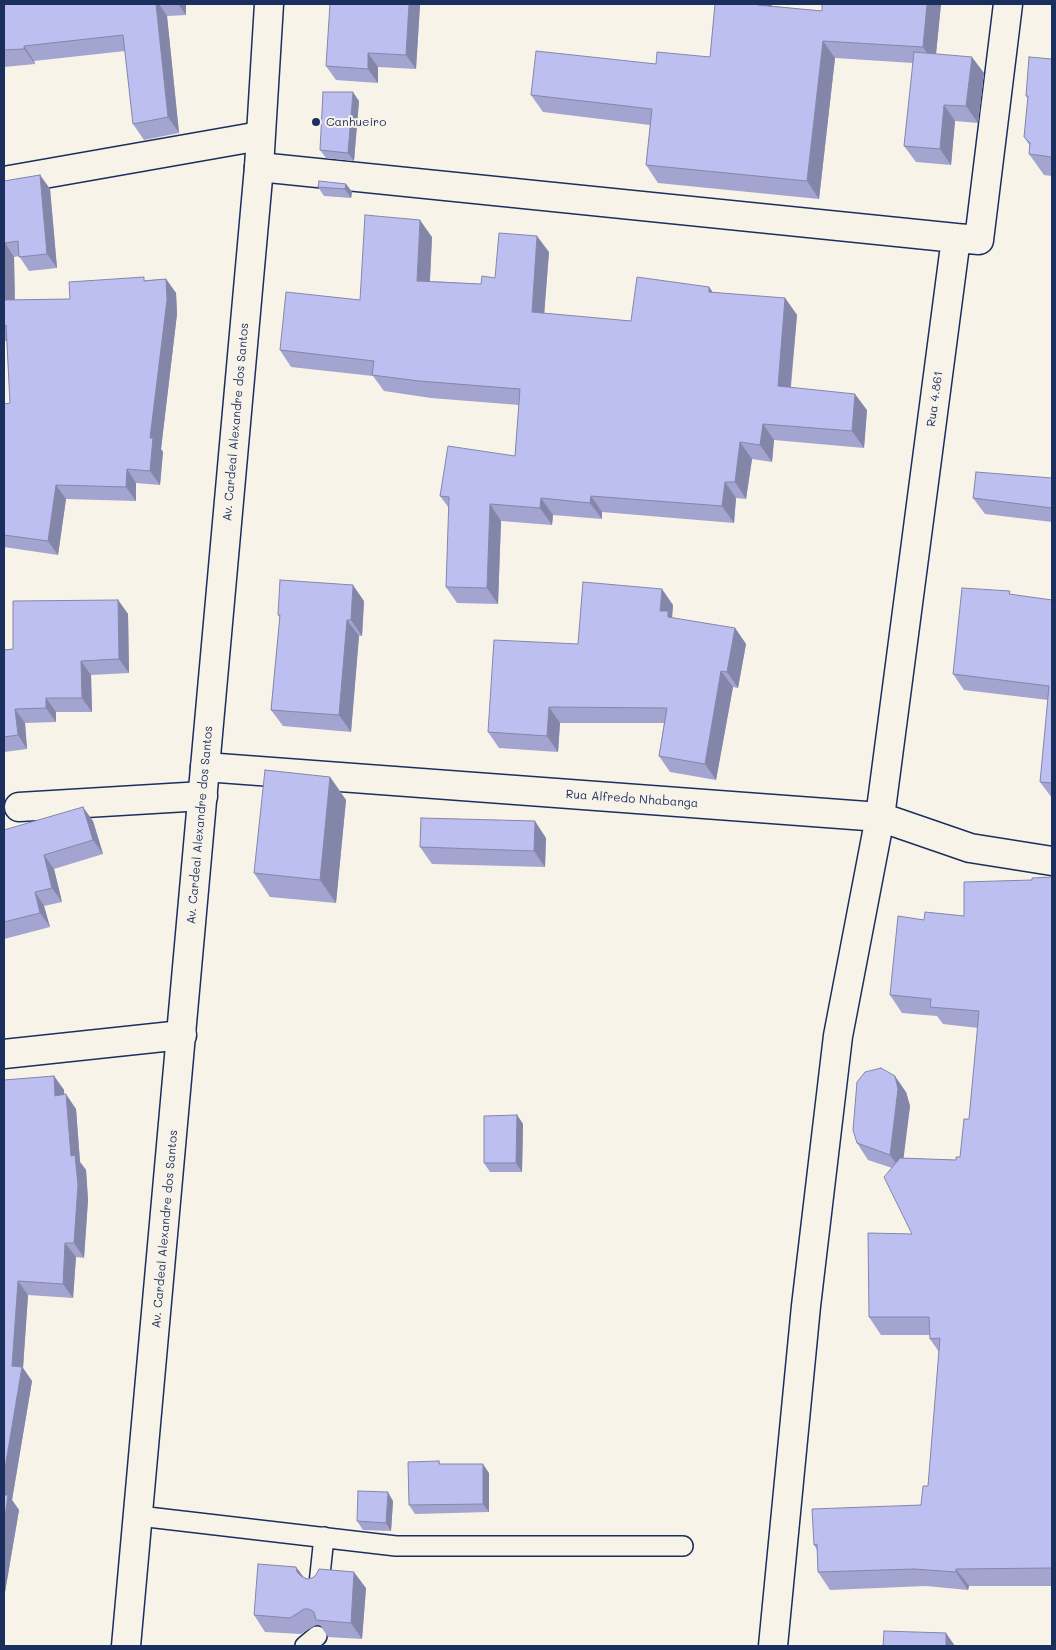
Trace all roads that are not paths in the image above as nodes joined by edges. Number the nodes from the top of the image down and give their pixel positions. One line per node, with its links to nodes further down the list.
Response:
1 (269, 4): 3 (street, Av. Cardeal Alexandre dos Santos)
2 (1008, 4): 6 (street)
3 (260, 136): 4 (street, Av. Cardeal Alexandre dos Santos); 5 (street)
4 (259, 167): 6 (street); 7 (street, Av. Cardeal Alexandre dos Santos)
5 (4, 181)
6 (956, 238): 10 (street, Rua 4.861)
7 (206, 767): 8 (street, Av. Cardeal Alexandre dos Santos); 10 (street, Rua Alfredo Nhabanga)
8 (203, 796): 9 (street); 12 (street, Av. Cardeal Alexandre dos Santos)
9 (19, 806)
10 (880, 817): 11 (street, Rua Alfredo Nhabanga); 19 (street, Rua 4.861)
11 (1052, 862)
12 (182, 1035): 13 (street); 14 (street, Av. Cardeal Alexandre dos Santos)
13 (4, 1054)
14 (139, 1516): 15 (lane); 18 (street, Av. Cardeal Alexandre dos Santos)
15 (324, 1537): 16 (lane); 17 (lane)
16 (683, 1546)
17 (319, 1584)
18 (126, 1646)
19 (773, 1646)

